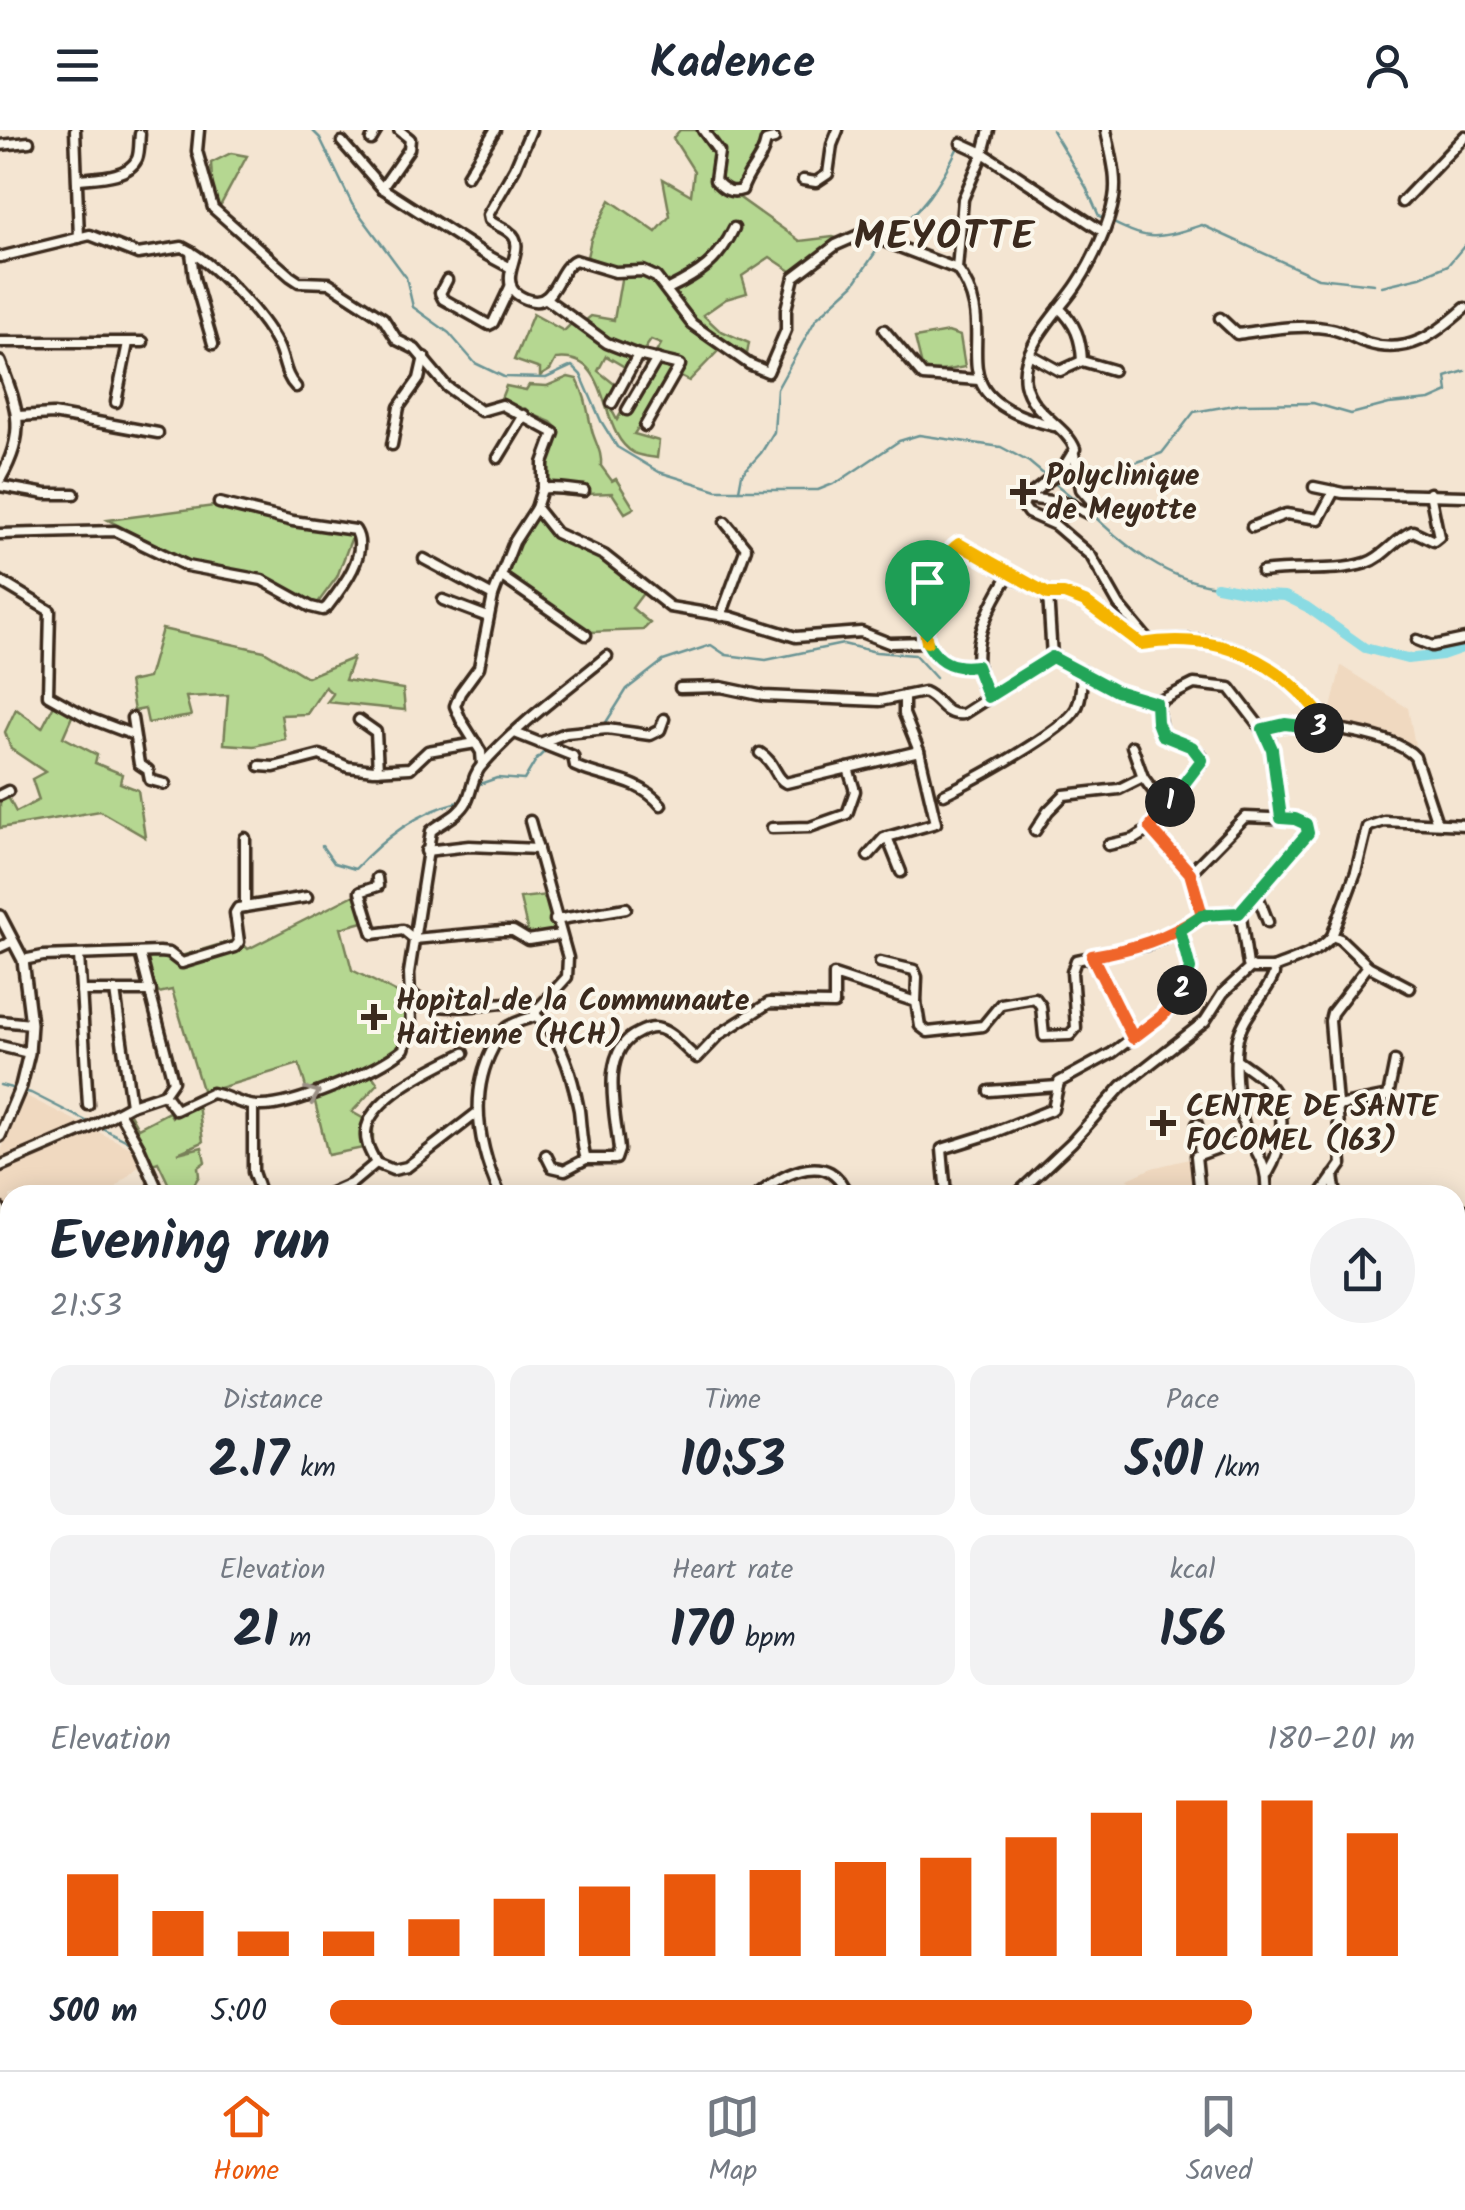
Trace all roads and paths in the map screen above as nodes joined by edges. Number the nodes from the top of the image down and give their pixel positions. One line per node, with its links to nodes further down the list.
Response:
1 (75, 130): 22 (street)
2 (199, 130): 35 (street)
3 (377, 130): 15 (street)
4 (399, 130): 24 (street)
5 (495, 130): 21 (street)
6 (516, 130): 12 (street)
7 (703, 130): 14 (street)
8 (838, 130): 23 (street)
9 (989, 130): 20 (street)
10 (1106, 130): 27 (street)
11 (140, 134): 22 (street)
12 (529, 134): 31 (street)
13 (1465, 136): 25 (street)
14 (774, 138)
15 (371, 140)
16 (29, 142): 19 (street)
17 (342, 142): 24 (street)
18 (961, 143): 20 (street)
19 (0, 145)
20 (983, 153): 27 (street); 32 (street)
21 (467, 176)
22 (78, 179): 28 (street)
23 (803, 180)
24 (382, 188): 31 (street)
25 (1402, 202)
26 (734, 228): 37 (street)
27 (1102, 231): 39 (street)
28 (79, 238): 29 (street); 30 (street)
29 (191, 252): 46 (street); 55 (street)
30 (0, 257)
31 (511, 268): 36 (street)
32 (957, 269): 37 (street); 54 (street)
33 (316, 273): 35 (street)
34 (447, 280): 36 (street)
35 (310, 282): 49 (street)
36 (511, 285): 38 (street)
37 (668, 289): 38 (street)
38 (545, 298): 47 (street)
39 (1059, 308): 48 (street); 51 (street)
40 (1465, 308): 41 (street)
41 (1220, 318)
42 (884, 330): 54 (street)
43 (0, 342): 45 (street)
44 (143, 342): 45 (street)
45 (128, 343): 58 (street)
46 (213, 344)
47 (638, 355): 50 (street); 59 (street)
48 (1031, 355): 51 (street); 64 (street)
49 (424, 357): 61 (street); 66 (street)
50 (657, 359): 60 (street); 63 (street)
51 (1082, 361): 53 (street)
52 (0, 362): 57 (main road)
53 (1113, 370)
54 (979, 380): 64 (street)
55 (296, 387)
56 (0, 394): 57 (street)
57 (12, 394): 62 (main road)
58 (116, 402)
59 (612, 403)
60 (627, 410)
61 (524, 415): 68 (street); 71 (street)
62 (18, 416): 65 (street); 69 (main road)
63 (645, 426)
64 (1054, 426): 67 (street)
65 (158, 433)
66 (392, 445)
67 (1074, 454): 77 (street); 77 (street)
68 (498, 458)
69 (0, 483): 75 (street)
70 (1314, 487): 73 (street)
71 (542, 489): 72 (street); 79 (street)
72 (584, 491)
73 (1334, 491): 74 (street); 81 (street)
74 (1430, 493): 76 (street); 84 (street)
75 (74, 494)
76 (1465, 496)
77 (1026, 498): 96 (street)
78 (219, 503): 82 (street)
79 (536, 508): 86 (street); 91 (street)
80 (725, 522): 91 (street)
81 (1252, 527)
82 (0, 534)
83 (424, 559): 89 (street)
84 (1262, 572)
85 (1010, 575): 88 (street); 97 (street); 100 (street)
86 (502, 577): 89 (street); 93 (street)
87 (0, 581): 112 (street)
88 (1048, 594): 96 (street); 99 (street)
89 (494, 596): 92 (street)
90 (443, 600): 92 (street)
91 (721, 616): 97 (street)
92 (488, 617): 114 (street)
93 (586, 635)
94 (1465, 639): 95 (street)
95 (1417, 640)
96 (1149, 641): 110 (street)
97 (927, 642): 100 (street)
98 (607, 656): 111 (street)
99 (1052, 657): 101 (street); 104 (street)
100 (976, 666): 104 (street)
101 (1082, 671): 105 (street); 124 (street)
102 (680, 688): 103 (street)
103 (904, 696): 104 (street); 116 (street)
104 (988, 697)
105 (1156, 703): 109 (street); 126 (street)
106 (132, 718): 112 (street)
107 (664, 719): 113 (street)
108 (358, 720): 121 (street)
109 (1263, 729): 110 (street); 127 (street)
110 (1331, 730): 129 (street)
111 (514, 733): 113 (street); 118 (street)
112 (134, 735): 123 (street)
113 (539, 743): 125 (street)
114 (476, 744): 118 (street); 121 (street)
115 (1132, 746): 122 (street)
116 (919, 751): 120 (street); 134 (street)
117 (760, 753): 120 (street)
118 (482, 765): 138 (street)
119 (260, 766): 121 (street)
120 (848, 768): 131 (street)
121 (378, 770)
122 (1144, 777): 126 (street); 133 (street)
123 (165, 784)
124 (944, 794)
125 (661, 804)
126 (1165, 807): 132 (street)
127 (1281, 818): 141 (street); 143 (street)
128 (530, 821): 137 (street)
129 (1438, 823): 130 (street); 154 (street)
130 (1465, 825)
131 (772, 828)
132 (1150, 828): 136 (street); 141 (street)
133 (1034, 831)
134 (887, 837): 139 (street); 140 (street)
135 (246, 838): 145 (street)
136 (1108, 845)
137 (538, 849): 138 (street); 150 (street)
138 (426, 851): 155 (street)
139 (868, 856)
140 (902, 872)
141 (1190, 873): 148 (street)
142 (377, 878): 155 (street)
143 (1256, 891): 147 (street); 151 (street)
144 (307, 897): 145 (street)
145 (244, 907): 158 (street)
146 (626, 908): 150 (street)
147 (1239, 913): 148 (street); 164 (street)
148 (1202, 915): 152 (street)
149 (0, 916): 156 (main road)
150 (555, 920): 153 (street)
151 (1268, 922)
152 (1180, 930): 160 (street); 175 (street)
153 (560, 935): 155 (street); 172 (street)
154 (1332, 936): 163 (street); 165 (street)
155 (414, 939): 170 (street)
156 (13, 941): 157 (street); 161 (main road)
157 (0, 947)
158 (140, 953): 159 (street); 168 (street)
159 (78, 955): 161 (street); 167 (street)
160 (1092, 956): 171 (street); 175 (street)
161 (23, 960): 174 (main road)
162 (880, 962): 171 (street)
163 (1368, 966): 166 (street); 187 (street)
164 (1251, 967): 165 (street); 207 (street)
165 (1273, 968): 179 (street)
166 (1410, 988)
167 (81, 991): 169 (street); 184 (street)
168 (150, 991): 169 (street); 183 (street)
169 (114, 992): 185 (street)
170 (412, 994): 172 (street); 186 (street, one-way to 170)
171 (916, 1002): 195 (street)
172 (536, 1014): 189 (street); 195 (street)
173 (0, 1021): 174 (street)
174 (31, 1024): 177 (main road)
175 (1133, 1038): 181 (street)
176 (0, 1046): 177 (street)
177 (29, 1053): 191 (main road)
178 (464, 1053): 196 (street)
179 (1236, 1058): 192 (street); 198 (street)
180 (1395, 1060): 187 (street)
181 (1058, 1086): 182 (street); 206 (street)
182 (989, 1091)
183 (164, 1094): 185 (street); 186 (street)
184 (88, 1105)
185 (132, 1105): 188 (street)
186 (253, 1106): 201 (street)
187 (1338, 1106): 199 (street)
188 (118, 1112): 197 (street); 200 (street)
189 (477, 1112): 196 (street); 203 (street)
190 (1197, 1124): 193 (street)
191 (0, 1136)
192 (1249, 1137): 193 (street); 198 (street)
193 (1200, 1153): 208 (street)
194 (546, 1155): 195 (street)
195 (586, 1158)
196 (376, 1163): 202 (street)
197 (0, 1166)
198 (1268, 1172): 209 (street)
199 (1333, 1176): 210 (street); 211 (street)
200 (156, 1185)
201 (258, 1185)
202 (349, 1185)
203 (496, 1185)
204 (772, 1185): 205 (street)
205 (842, 1185)
206 (945, 1185)
207 (1027, 1185)
208 (1199, 1185)
209 (1267, 1185)
210 (1327, 1185)
211 (1334, 1185)

